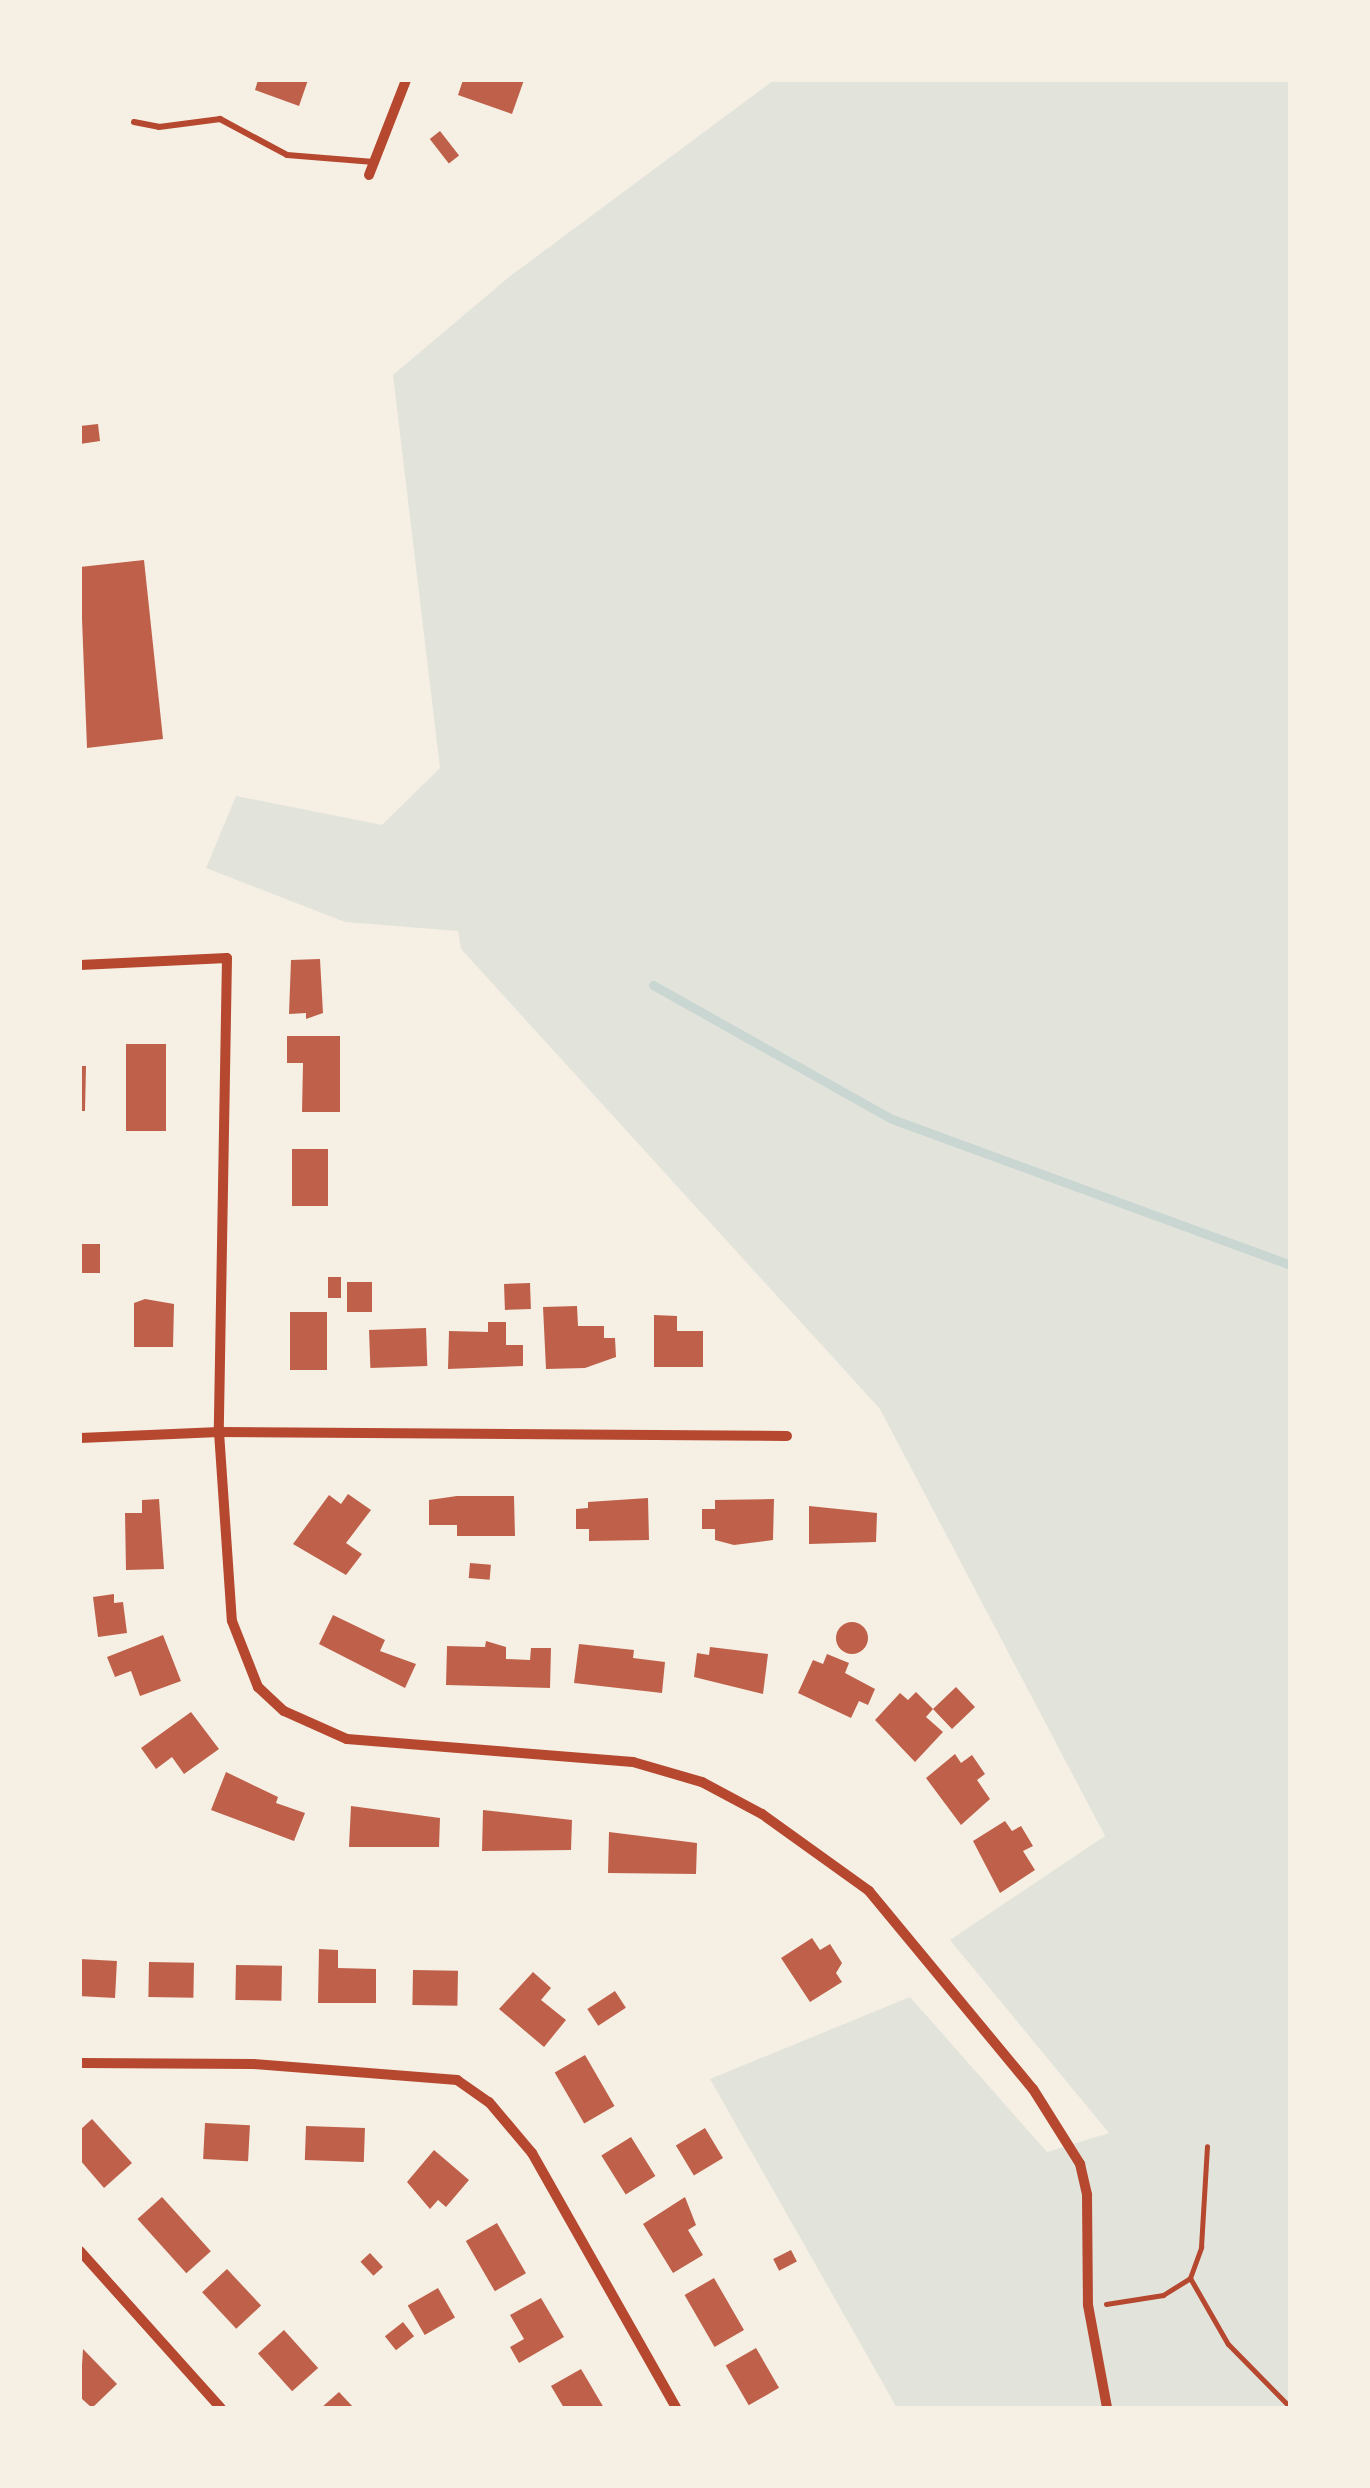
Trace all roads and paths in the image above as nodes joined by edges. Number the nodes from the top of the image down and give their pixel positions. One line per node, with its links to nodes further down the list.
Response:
1 (406, 80): 3 (street)
2 (134, 122): 3 (lane)
3 (374, 162): 4 (street)
4 (369, 176)
5 (80, 965): 6 (street)
6 (219, 1432): 7 (street); 8 (street); 13 (street)
7 (787, 1436)
8 (80, 1438)
9 (80, 2063): 16 (street)
10 (1207, 2146): 12 (path)
11 (80, 2251): 15 (street)
12 (1190, 2278): 13 (path); 14 (path)
13 (1088, 2305): 17 (street)
14 (1290, 2407)
15 (221, 2408)
16 (676, 2408)
17 (1107, 2408)

